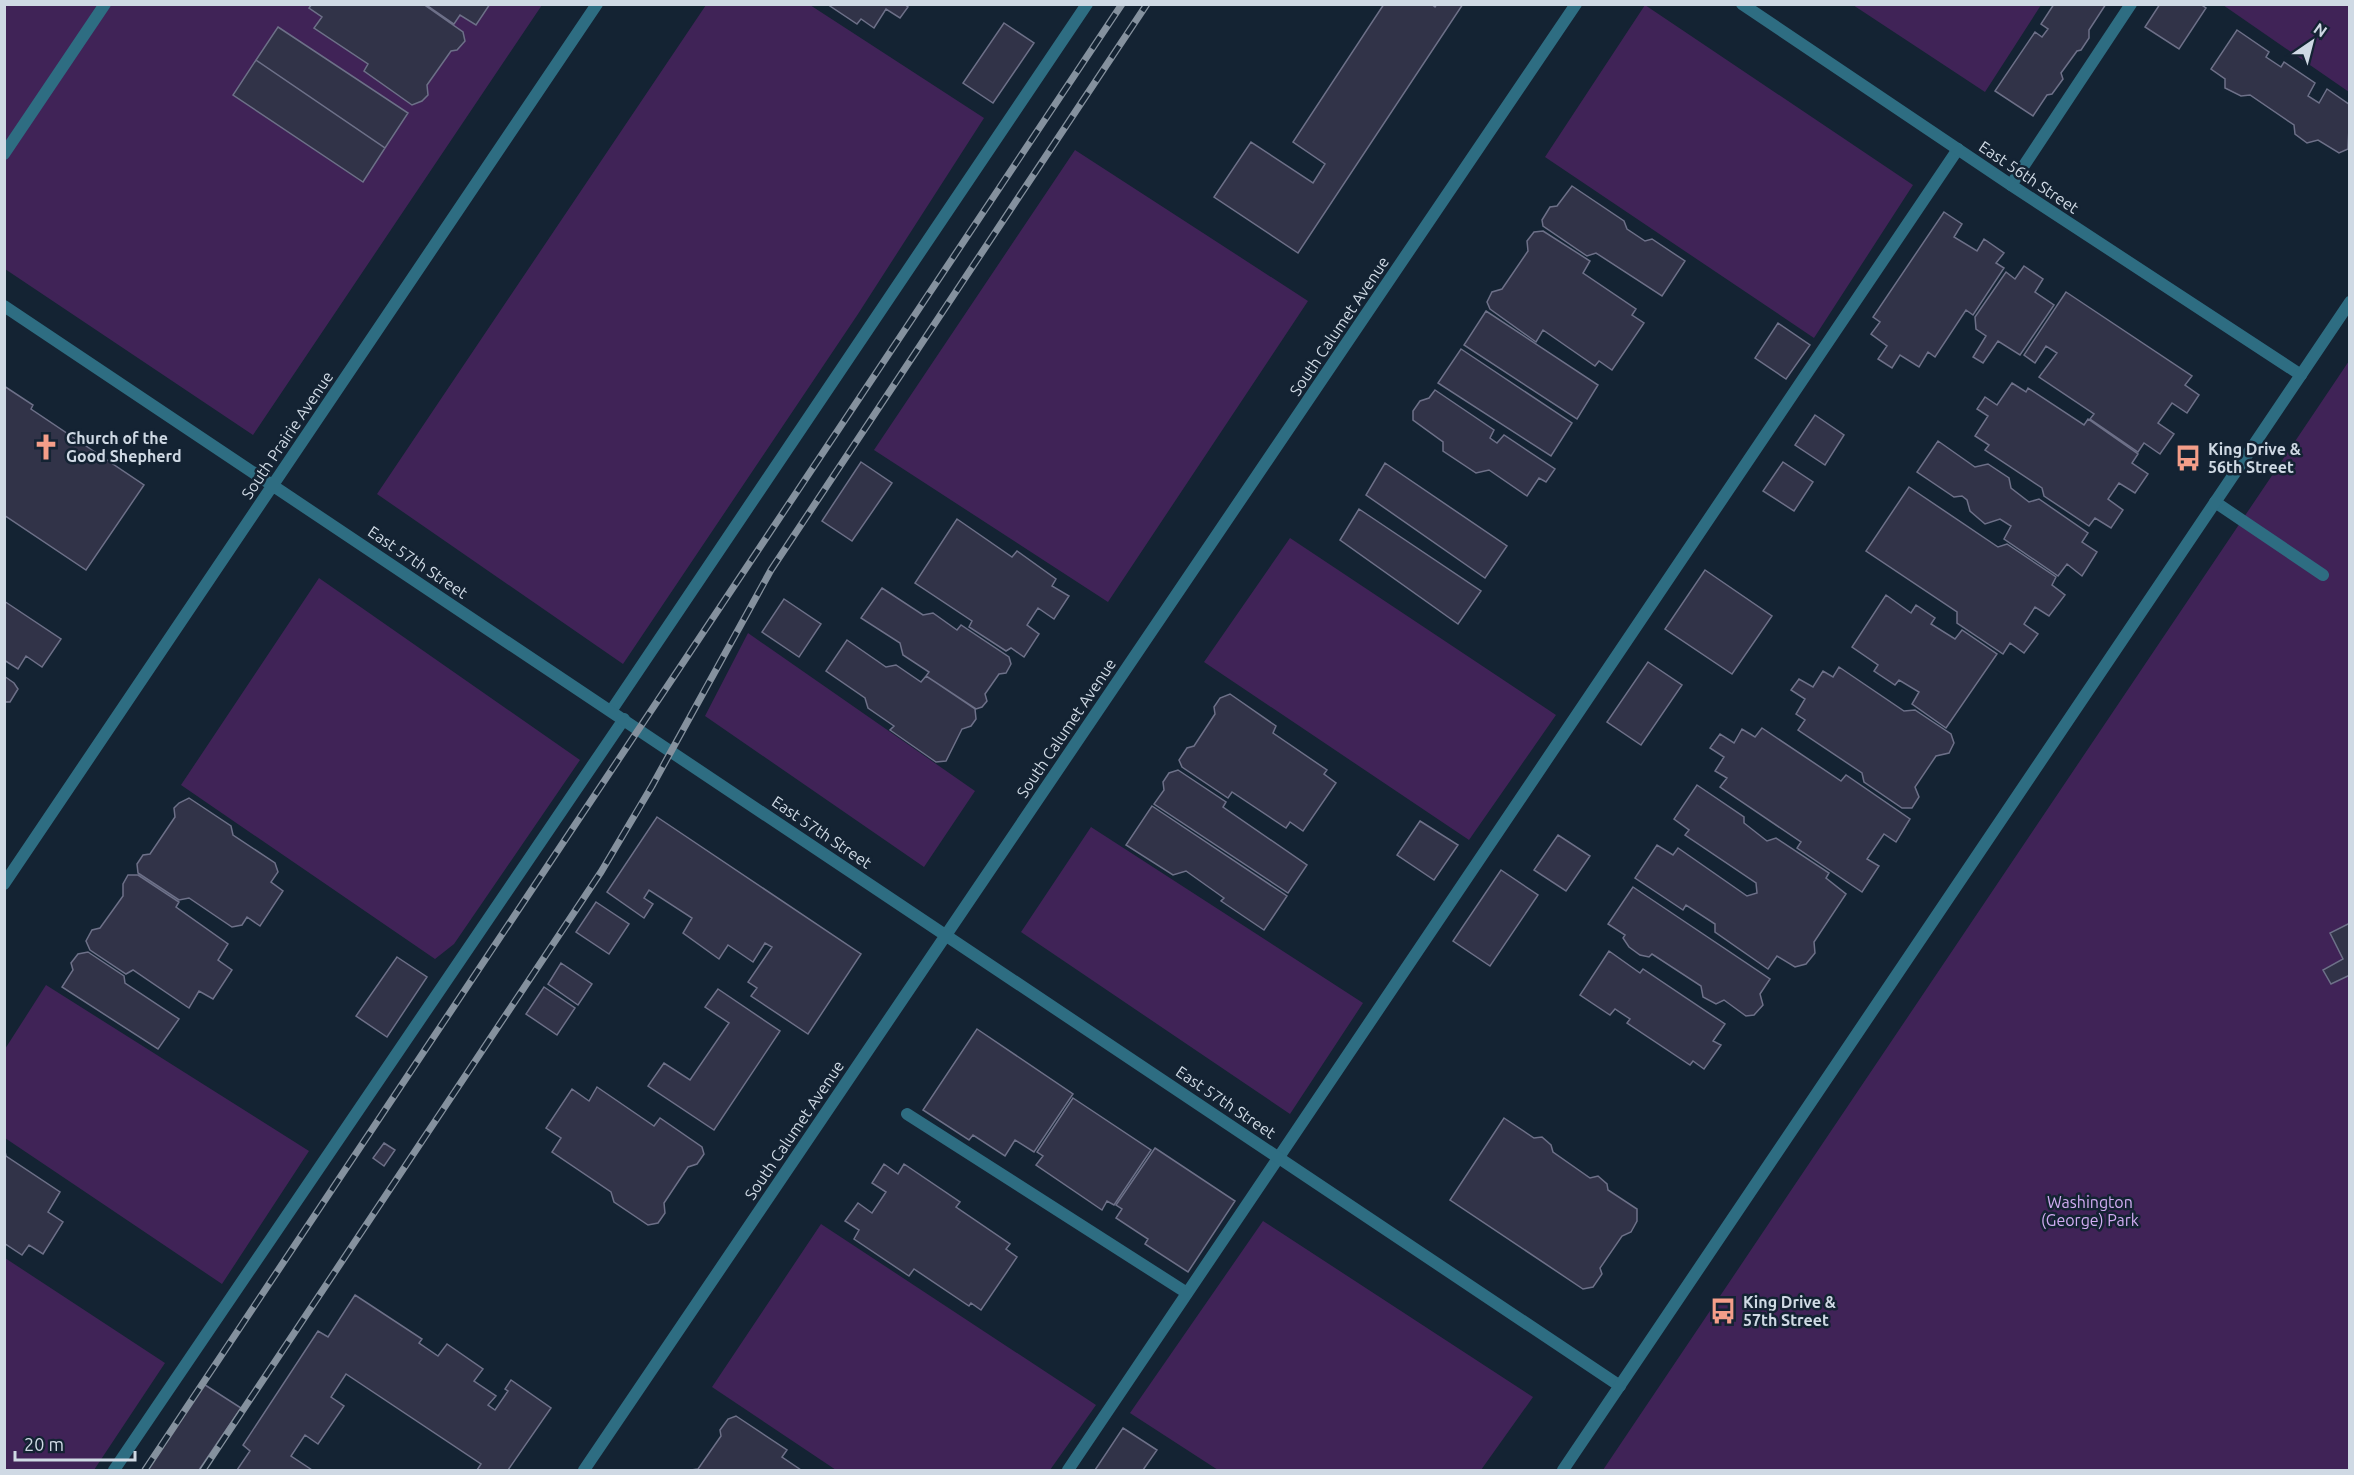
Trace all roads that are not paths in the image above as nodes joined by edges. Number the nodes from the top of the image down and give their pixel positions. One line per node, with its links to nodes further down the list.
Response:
1 (105, 4): 8 (street)
2 (597, 4): 13 (street, South Prairie Avenue)
3 (1087, 4): 16 (street)
4 (1576, 4): 19 (street, South Calumet Avenue)
5 (1742, 4): 7 (street, East 56th Street)
6 (2131, 4): 9 (street)
7 (1958, 149): 9 (street, East 56th Street); 21 (street)
8 (4, 154)
9 (2011, 185): 12 (street, East 56th Street)
10 (2349, 302): 12 (street)
11 (4, 306): 13 (street, East 57th Street)
12 (2301, 375): 14 (street)
13 (273, 485): 16 (street, East 57th Street); 18 (street, South Prairie Avenue)
14 (2215, 502): 15 (street); 23 (street)
15 (2323, 575)
16 (611, 711): 17 (street, East 57th Street)
17 (624, 719): 19 (street, East 57th Street); 24 (street)
18 (4, 884)
19 (946, 934): 21 (street, East 57th Street); 25 (street, South Calumet Avenue)
20 (907, 1114): 22 (street)
21 (1279, 1157): 22 (street); 23 (street, East 57th Street)
22 (1187, 1293): 26 (street)
23 (1620, 1386): 27 (street)
24 (114, 1470)
25 (584, 1470)
26 (1068, 1470)
27 (1563, 1470)

